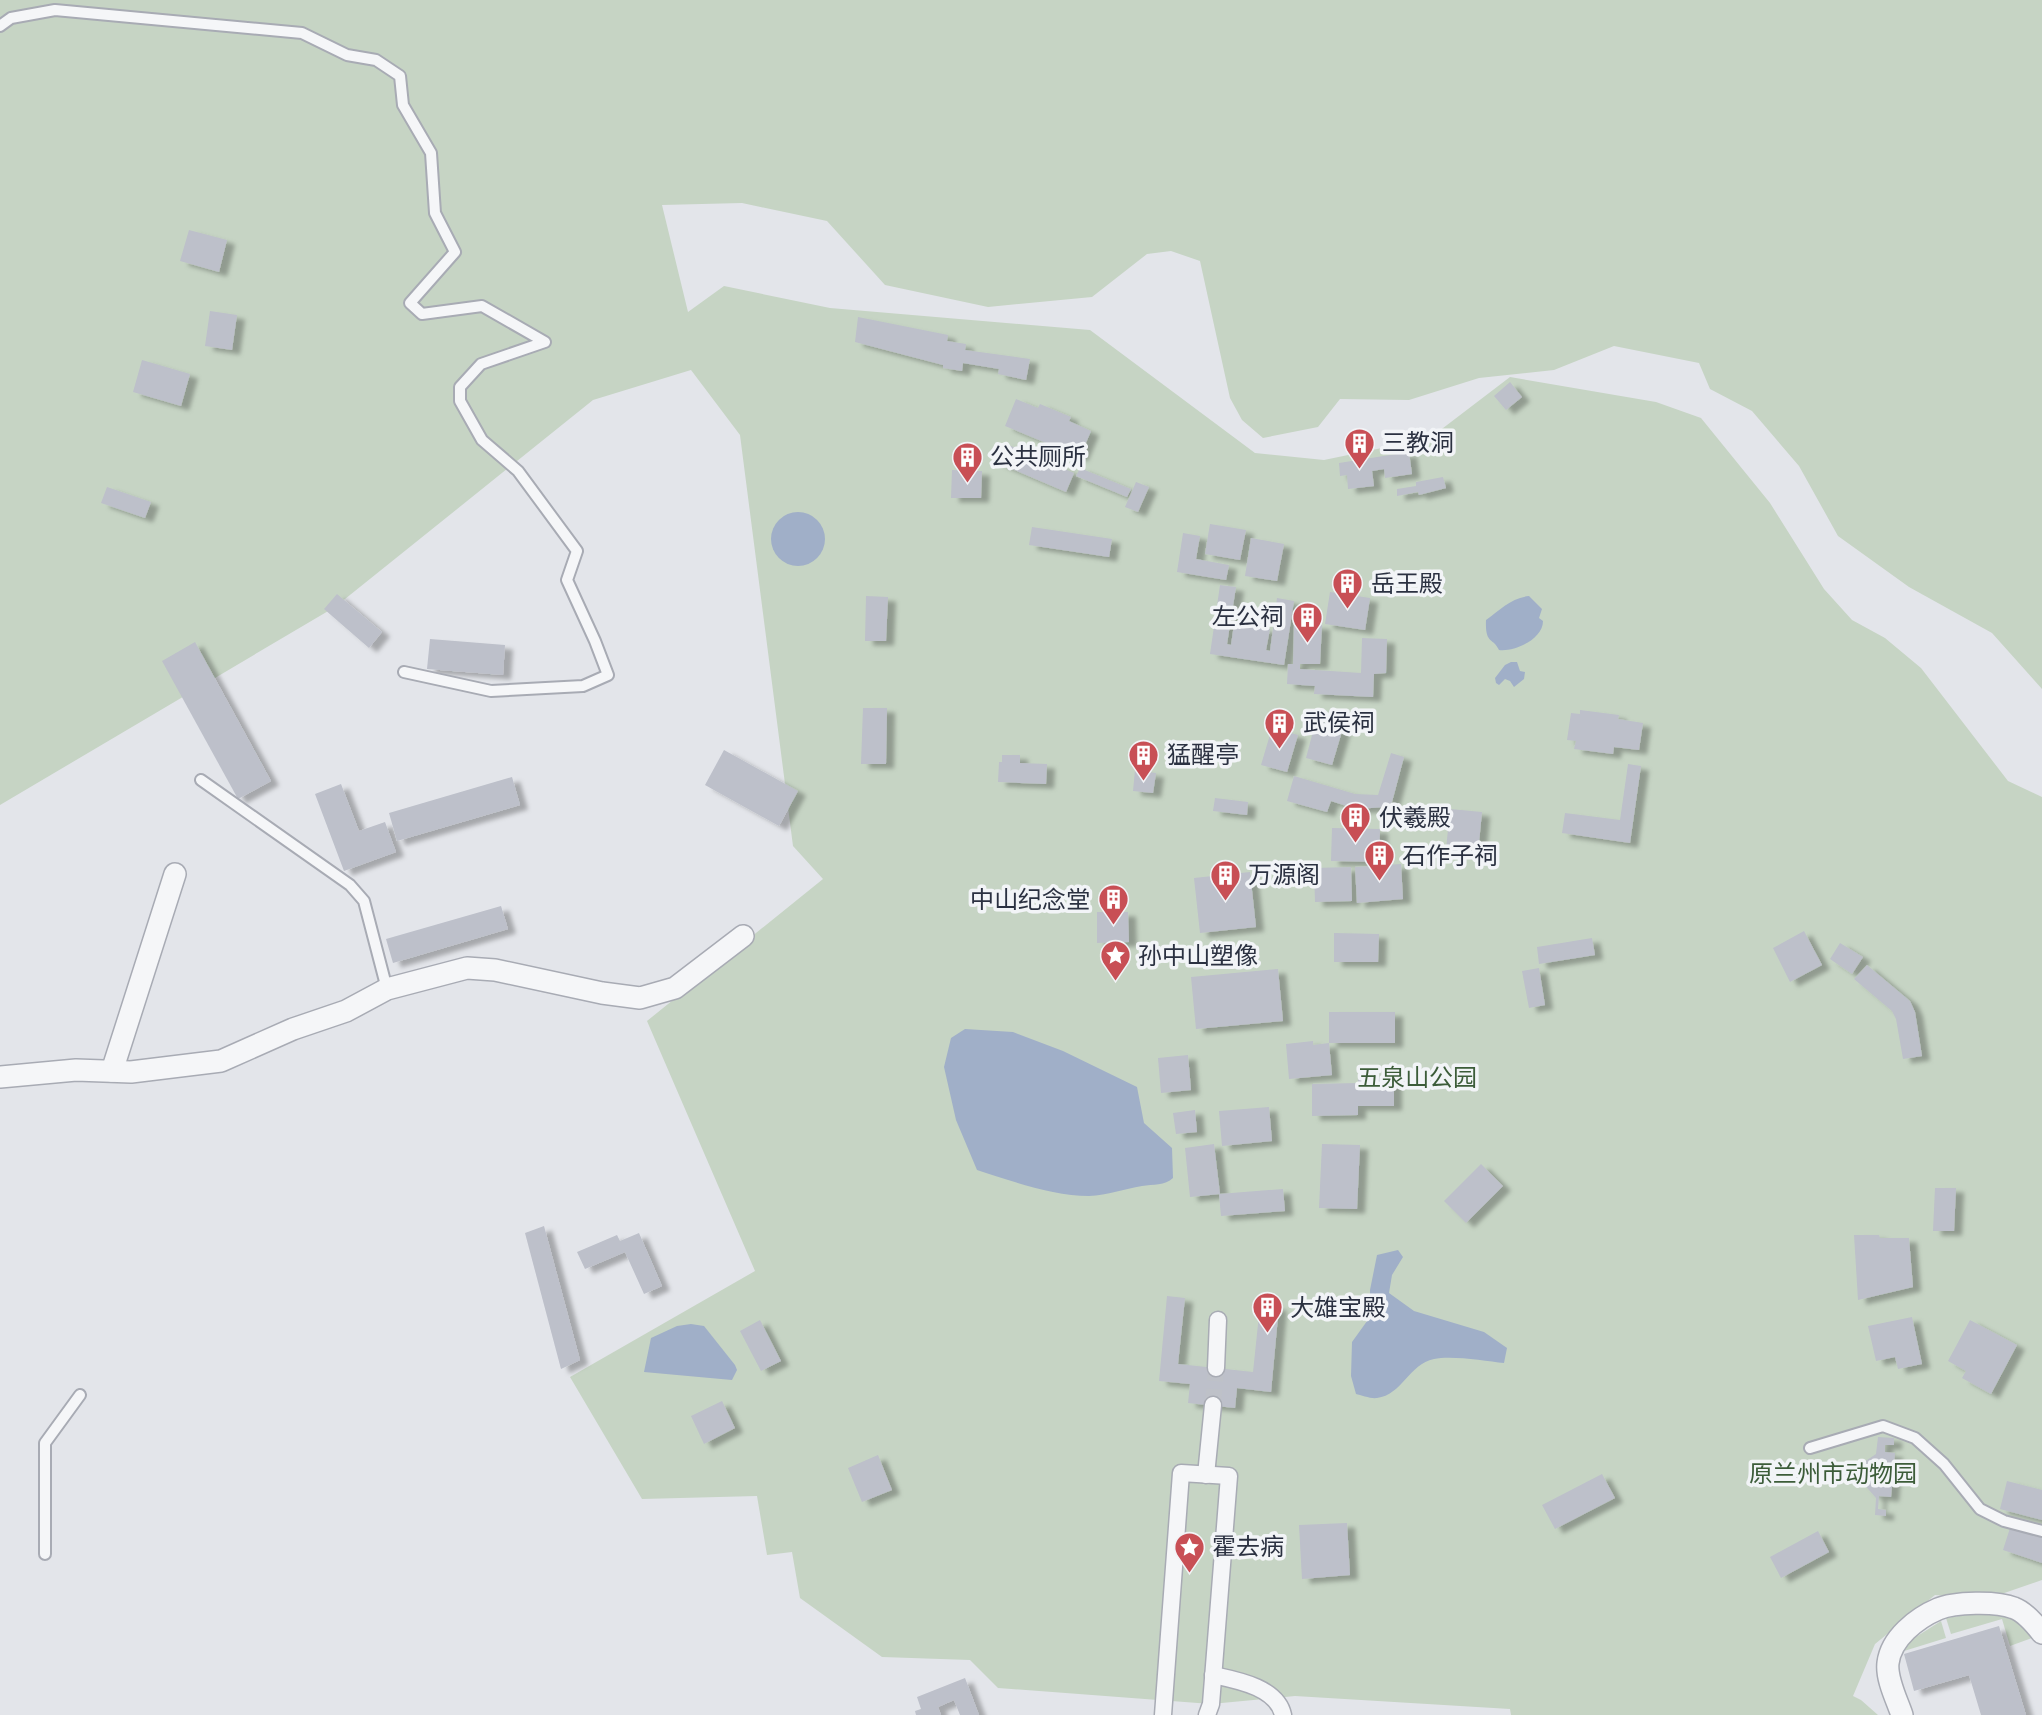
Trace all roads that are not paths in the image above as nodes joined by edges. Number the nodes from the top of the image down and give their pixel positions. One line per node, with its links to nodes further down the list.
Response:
1 (0, 26): 2 (lane)
2 (404, 672)
3 (201, 780): 6 (lane)
4 (175, 874): 7 (street)
5 (743, 936): 6 (street)
6 (387, 989): 7 (street)
7 (112, 1072): 8 (street)
8 (0, 1077)
9 (1218, 1321): 10 (street)
10 (1216, 1368)
11 (80, 1395): 16 (lane)
12 (1213, 1405): 14 (street)
13 (1811, 1448): 15 (lane)
14 (1206, 1475): 18 (street); 19 (street)
15 (2042, 1531)
16 (45, 1554)
17 (2042, 1633): 22 (street)
18 (1213, 1675): 20 (street); 21 (street)
19 (1163, 1715)
20 (1207, 1715)
21 (1283, 1715)
22 (1902, 1715)

